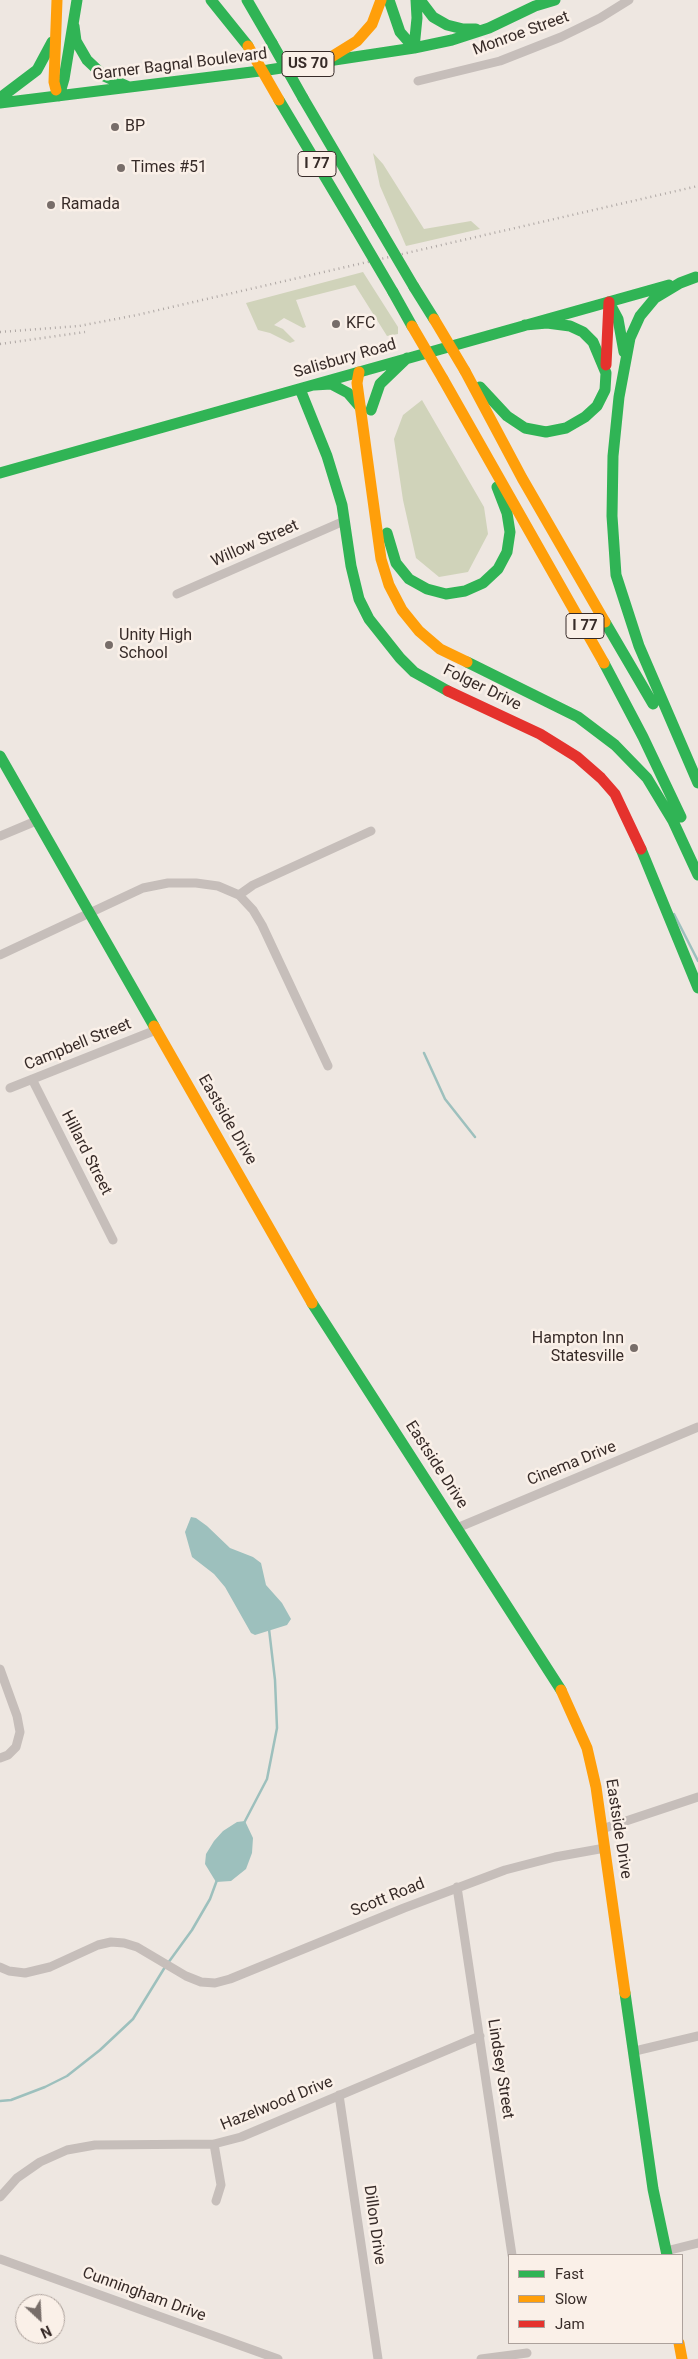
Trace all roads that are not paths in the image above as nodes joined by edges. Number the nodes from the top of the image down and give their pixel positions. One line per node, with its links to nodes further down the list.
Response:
1 (58, 0): 15 (main road)
2 (77, 0): 13 (main road)
3 (211, 0): 16 (main road)
4 (222, 0): 16 (main road, I 77)
5 (247, 0): 29 (main road, I 77, bridge)
6 (381, 0): 18 (main road)
7 (390, 0): 17 (main road)
8 (416, 0): 17 (main road)
9 (420, 0): 14 (main road)
10 (555, 0): 12 (main road, Garner Bagnal Boulevard / US 70)
11 (629, 0): 19 (street, Monroe Street)
12 (538, 3): 14 (main road, Garner Bagnal Boulevard / US 70)
13 (72, 18): 20 (main road); 21 (main road)
14 (489, 28): 17 (main road, Garner Bagnal Boulevard / US 70)
15 (56, 30): 21 (main road); 22 (main road)
16 (248, 46): 34 (main road, I 77, bridge)
17 (414, 48): 18 (main road, Garner Bagnal Boulevard / US 70)
18 (323, 62): 20 (main road, Garner Bagnal Boulevard / US 70)
19 (418, 81)
20 (132, 88): 21 (main road, Garner Bagnal Boulevard / US 70)
21 (59, 96): 23 (main road, Garner Bagnal Boulevard / US 70)
22 (0, 98)
23 (0, 103)
24 (697, 277): 25 (main road, Salisbury Road); 28 (main road)
25 (609, 302): 26 (main road, Salisbury Road); 28 (main road); 31 (main road)
26 (525, 325): 27 (main road, Salisbury Road); 31 (main road)
27 (408, 358): 30 (main road, Salisbury Road); 35 (main road)
28 (625, 362): 40 (main road)
29 (465, 371): 31 (main road); 40 (main road, I 77)
30 (359, 372): 32 (main road, Salisbury Road); 35 (main road)
31 (606, 373)
32 (314, 385): 33 (main road, Salisbury Road); 35 (main road)
33 (300, 389): 36 (main road, Salisbury Road); 37 (main road, Folger Drive)
34 (459, 405): 35 (main road); 44 (main road, I 77)
35 (366, 408): 45 (main road)
36 (0, 473)
37 (344, 521): 38 (street, Willow Street); 49 (main road, Folger Drive)
38 (177, 594)
39 (0, 756): 41 (main road, Eastside Drive)
40 (698, 784)
41 (36, 821): 43 (street); 47 (main road, Eastside Drive)
42 (371, 832): 46 (street)
43 (0, 836)
44 (698, 853)
45 (698, 875)
46 (239, 895): 47 (street); 51 (street)
47 (89, 915): 48 (street); 50 (main road, Eastside Drive)
48 (0, 955)
49 (698, 988)
50 (156, 1030): 52 (street, Campbell Street); 56 (main road, Eastside Drive)
51 (328, 1066)
52 (32, 1079): 53 (street, Campbell Street); 54 (street, Hillard Street)
53 (10, 1088)
54 (113, 1240)
55 (698, 1427): 56 (street, Cinema Drive)
56 (457, 1528): 60 (main road, Eastside Drive)
57 (0, 1669): 58 (street)
58 (0, 1758)
59 (698, 1797): 60 (street)
60 (602, 1829): 61 (main road, Eastside Drive)
61 (605, 1848): 62 (street, Scott Road); 66 (main road, Eastside Drive)
62 (457, 1887): 63 (street, Scott Road); 64 (street, Lindsey Street)
63 (0, 1967)
64 (480, 2036): 67 (street, Hazelwood Drive); 73 (street, Lindsey Street)
65 (698, 2036): 66 (street)
66 (635, 2051): 72 (main road, Eastside Drive)
67 (339, 2095): 68 (street, Hazelwood Drive); 78 (street, Dillon Drive)
68 (214, 2144): 69 (street, Hazelwood Drive); 70 (street)
69 (0, 2196)
70 (216, 2201)
71 (698, 2243): 72 (street)
72 (667, 2253)
73 (512, 2254)
74 (0, 2259): 77 (street, Cunningham Drive)
75 (680, 2344): 80 (main road)
76 (528, 2356): 79 (street)
77 (278, 2359)
78 (378, 2359)
79 (481, 2359)
80 (682, 2359)

